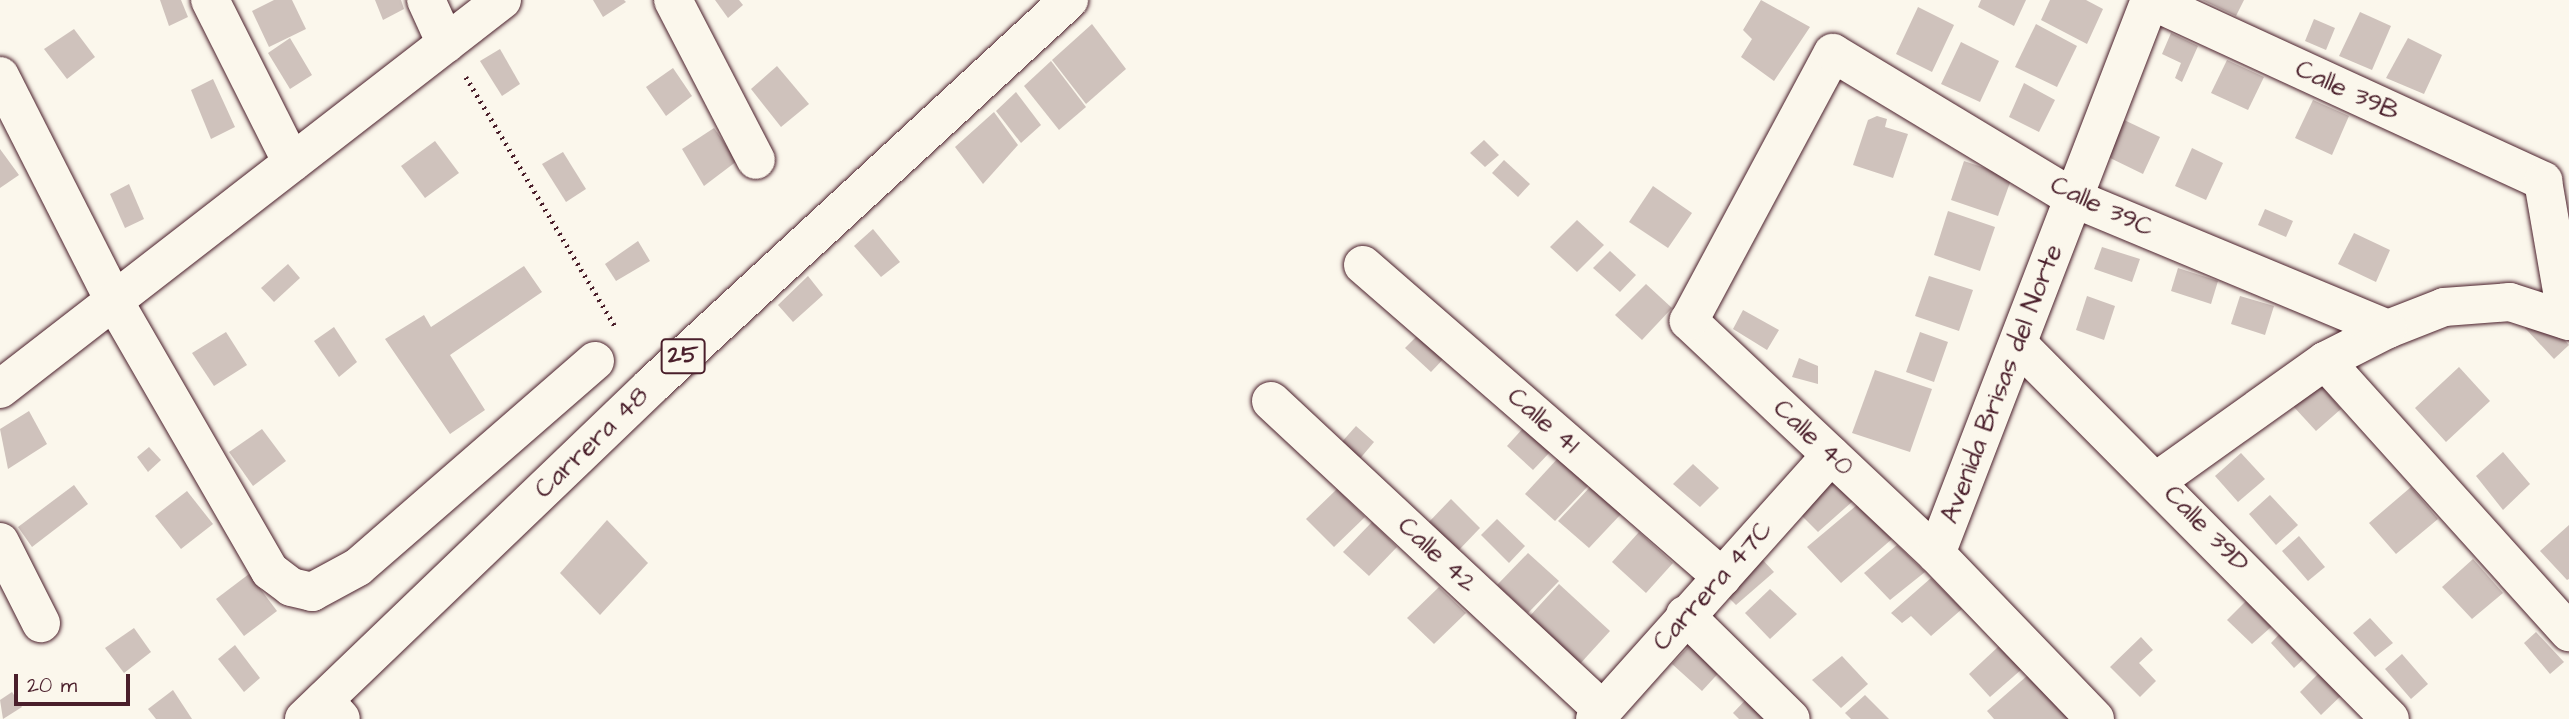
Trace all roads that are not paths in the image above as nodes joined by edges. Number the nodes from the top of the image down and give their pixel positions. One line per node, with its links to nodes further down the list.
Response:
1 (210, 0): 10 (street)
2 (426, 0): 7 (street)
3 (502, 0): 7 (street)
4 (673, 0): 9 (street)
5 (1069, 0): 30 (street, Carrera 48 / 25)
6 (2150, 0): 11 (street, Avenida Brisas del Norte); 15 (street, Calle 39B)
7 (446, 44): 10 (street)
8 (0, 76): 13 (street)
9 (757, 160)
10 (292, 163): 13 (street)
11 (2073, 198): 14 (street, Calle 39C); 16 (street, Calle 39C); 17 (street, Avenida Brisas del Norte)
12 (1363, 265): 26 (street, Calle 41)
13 (114, 301): 18 (street); 20 (street)
14 (1689, 321): 22 (street, Calle 40)
15 (2568, 321): 16 (street)
16 (2388, 329): 19 (street)
17 (2018, 344): 23 (street, Calle 39D); 25 (street, Avenida Brisas del Norte)
18 (595, 360)
19 (2325, 361): 23 (street); 29 (street)
20 (0, 389)
21 (1271, 401): 31 (street, Calle 42)
22 (1831, 455): 25 (street, Calle 40); 26 (street, Carrera 47C)
23 (2158, 480): 34 (street, Calle 39D)
24 (0, 542): 28 (street)
25 (1936, 554): 33 (street, Avenida Brisas del Norte)
26 (1722, 577): 27 (street, Carrera 47C)
27 (1685, 615): 31 (street, Carrera 47C); 32 (street)
28 (41, 623)
29 (2569, 632)
30 (323, 713)
31 (1599, 715)
32 (1791, 719)
33 (2095, 719)
34 (2390, 719)

